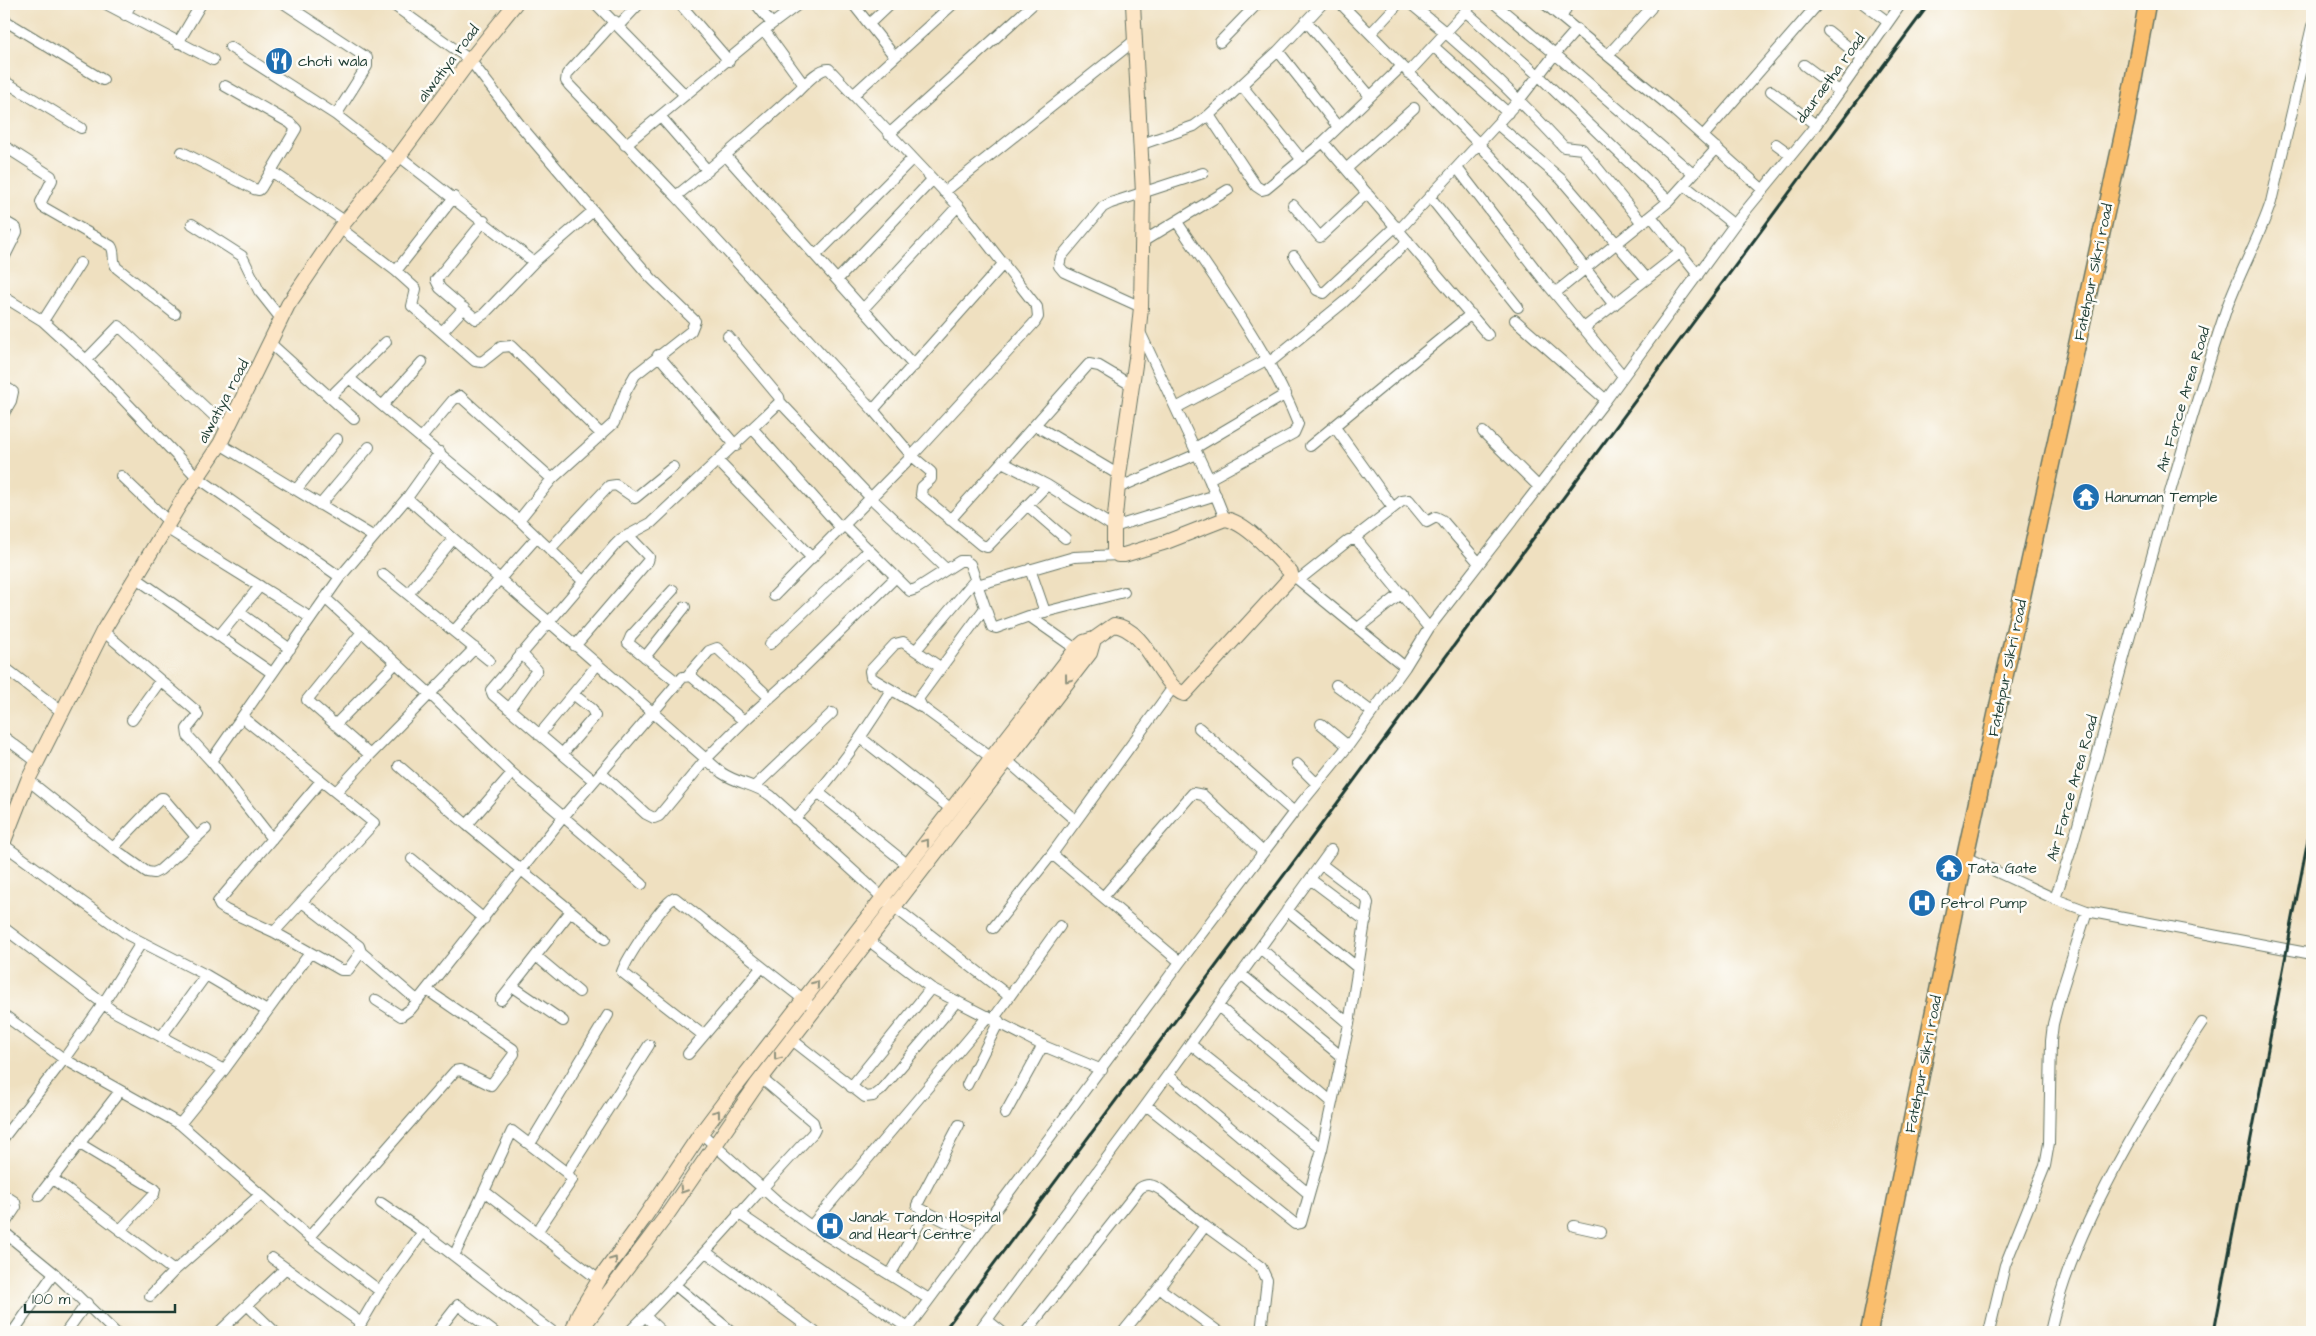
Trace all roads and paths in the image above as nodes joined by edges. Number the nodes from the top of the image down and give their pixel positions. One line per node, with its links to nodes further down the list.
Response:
1 (106, 4): 31 (street)
2 (131, 4): 31 (street)
3 (201, 4): 46 (street)
4 (285, 4): 73 (street)
5 (392, 4): 55 (street)
6 (515, 4): 55 (street, alwatiya road)
7 (596, 4): 36 (street)
8 (639, 4): 36 (street)
9 (680, 4): 56 (street)
10 (756, 4): 39 (street)
11 (799, 4): 39 (street)
12 (853, 4): 37 (street)
13 (890, 4): 37 (street)
14 (953, 4): 52 (street)
15 (1034, 4): 80 (street)
16 (1133, 4): 44 (street)
17 (1257, 4): 45 (street)
18 (1322, 4): 34 (street)
19 (1341, 4): 43 (street)
20 (1398, 4): 43 (street)
21 (1411, 4): 42 (street)
22 (1495, 4): 50 (street)
23 (1545, 4): 32 (street)
24 (1568, 4): 32 (street)
25 (1818, 4): 81 (street)
26 (1864, 4): 35 (street)
27 (1901, 4): 35 (street, dauraetha road)
28 (2147, 4): 328 (main road, Fatehpur Sikri road)
29 (1469, 7): 42 (street); 59 (street)
30 (1651, 8): 51 (street)
31 (125, 15): 46 (street)
32 (1562, 17): 40 (street)
33 (4, 20): 60 (street)
34 (1306, 21): 49 (street); 69 (street)
35 (1888, 22): 53 (street, dauraetha road)
36 (617, 23): 67 (street); 86 (street)
37 (869, 24): 52 (street)
38 (2312, 26): 336 (street, Air Force Area Road)
39 (768, 27): 56 (street); 62 (street)
40 (1577, 29): 50 (street); 51 (street)
41 (1828, 31): 53 (street)
42 (1446, 32): 47 (street); 70 (street)
43 (1370, 33): 58 (street)
44 (1134, 41): 83 (street); 105 (street)
45 (1220, 42)
46 (178, 43): 54 (street)
47 (1433, 46): 58 (street); 72 (street)
48 (230, 47): 73 (street)
49 (1278, 51): 64 (street); 78 (street)
50 (1556, 54): 59 (street); 100 (street)
51 (1608, 55): 81 (street)
52 (895, 57): 68 (street)
53 (1863, 58): 66 (street, dauraetha road)
54 (213, 60)
55 (470, 60): 92 (street, alwatiya road); 114 (street)
56 (729, 61): 67 (street)
57 (1804, 65): 66 (street)
58 (1405, 69): 69 (street); 84 (street)
59 (1538, 76): 70 (street); 111 (street)
60 (103, 80)
61 (4, 81): 79 (street)
62 (804, 85): 68 (street); 91 (street)
63 (225, 86): 97 (street)
64 (1242, 86): 74 (street); 94 (street)
65 (1770, 91): 77 (street)
66 (1839, 91): 77 (street, dauraetha road)
67 (685, 95): 75 (street)
68 (853, 95): 80 (street)
69 (1370, 96): 78 (street)
70 (1520, 100): 72 (street); 119 (street)
71 (1414, 108): 96 (street)
72 (1508, 113): 76 (street)
73 (336, 115): 92 (street)
74 (1209, 115): 83 (street); 94 (street)
75 (660, 116): 86 (street); 98 (street)
76 (1498, 124): 84 (street); 126 (street)
77 (1816, 125): 90 (street, dauraetha road)
78 (1338, 127): 82 (street)
79 (81, 128)
80 (889, 134): 93 (street)
81 (1704, 136): 88 (street)
82 (1322, 142): 94 (street); 96 (street)
83 (1142, 144): 106 (street)
84 (1479, 144): 95 (street); 134 (street)
85 (1776, 144): 90 (street)
86 (625, 145): 109 (street)
87 (4, 146): 146 (street)
88 (1717, 148): 100 (street); 104 (street)
89 (182, 152): 97 (street)
90 (1791, 155): 104 (street, dauraetha road)
91 (726, 156): 98 (street); 128 (street)
92 (397, 158): 108 (street); 121 (street, alwatiya road)
93 (912, 159): 101 (street); 128 (street)
94 (1302, 160)
95 (1457, 168): 110 (street); 139 (street)
96 (1346, 169): 107 (street)
97 (271, 171): 121 (street)
98 (708, 171): 109 (street)
99 (1203, 173): 106 (street)
100 (1693, 174): 102 (street)
101 (932, 180): 105 (street); 137 (street)
102 (1684, 185): 111 (street); 122 (street)
103 (1228, 190): 118 (street)
104 (1763, 190): 122 (street, dauraetha road)
105 (944, 192): 113 (street)
106 (1143, 193): 125 (street); 143 (street)
107 (1367, 193): 112 (street); 123 (street)
108 (454, 196): 117 (street); 135 (street)
109 (676, 196): 173 (street)
110 (1430, 197): 123 (street); 142 (street)
111 (1669, 201): 115 (street)
112 (1293, 205)
113 (958, 206): 133 (street); 145 (street)
114 (594, 211): 131 (street); 158 (street)
115 (1651, 216): 119 (street); 127 (street)
116 (4, 221): 130 (street)
117 (484, 221): 131 (street); 144 (street)
118 (1177, 222): 125 (street); 160 (street)
119 (1642, 223): 126 (street)
120 (192, 224): 148 (street)
121 (343, 225): 135 (street); 148 (street, alwatiya road)
122 (1734, 225): 136 (street, dauraetha road)
123 (1397, 228): 124 (street); 129 (street)
124 (1408, 241): 147 (street); 160 (street)
125 (1142, 242): 143 (street)
126 (1615, 245): 134 (street); 138 (street)
127 (1681, 252): 136 (street); 138 (street)
128 (816, 254): 137 (street)
129 (1294, 256)
130 (4, 258)
131 (534, 262): 144 (street)
132 (80, 263): 150 (street)
133 (1004, 263): 162 (street); 190 (street)
134 (1585, 269): 139 (street); 141 (street)
135 (396, 271): 153 (street)
136 (1698, 275): 163 (street, dauraetha road)
137 (838, 279): 145 (street)
138 (1647, 279): 141 (street)
139 (1555, 293): 151 (street)
140 (4, 297): 150 (street)
141 (1614, 305): 151 (street)
142 (1518, 306)
143 (1141, 307): 152 (street)
144 (464, 308): 153 (street)
145 (864, 308): 162 (street)
146 (175, 314)
147 (1471, 314): 154 (street); 177 (street)
148 (282, 320): 157 (street, alwatiya road)
149 (1515, 320): 169 (street)
150 (43, 321): 159 (street)
151 (1584, 328): 163 (street)
152 (1139, 330): 165 (street); 172 (street)
153 (442, 332): 181 (street)
154 (1488, 335)
155 (728, 336): 170 (street)
156 (386, 342): 164 (street)
157 (271, 344): 168 (street); 178 (street, alwatiya road)
158 (658, 355): 181 (street); 185 (street)
159 (86, 360): 178 (street); 195 (street)
160 (1269, 361): 167 (street); 172 (street)
161 (422, 362): 171 (street)
162 (914, 366): 173 (street)
163 (1623, 376): 169 (street, dauraetha road)
164 (349, 378): 168 (street); 171 (street)
165 (1131, 385): 176 (street); 198 (street)
166 (4, 386): 174 (street)
167 (1286, 394): 188 (street); 197 (street)
168 (330, 397): 175 (street)
169 (1606, 400): 200 (street, dauraetha road)
170 (780, 402): 179 (street); 204 (street)
171 (383, 405): 182 (street)
172 (1176, 408): 188 (street)
173 (873, 410): 190 (street)
174 (4, 413)
175 (354, 418)
176 (1034, 425): 192 (street); 198 (street)
177 (1334, 426): 186 (street); 207 (street)
178 (228, 429): 184 (street, alwatiya road)
179 (753, 430): 185 (street); 212 (street)
180 (1484, 432): 200 (street)
181 (602, 434): 196 (street)
182 (422, 437): 189 (street); 196 (street)
183 (337, 439): 201 (street)
184 (220, 444): 195 (street, alwatiya road); 201 (street)
185 (736, 446): 191 (street)
186 (1310, 446)
187 (369, 447): 205 (street)
188 (1196, 451): 197 (street); 198 (street)
189 (440, 452): 203 (street); 209 (street)
190 (912, 456): 204 (street); 210 (street)
191 (718, 461): 214 (street); 223 (street)
192 (1002, 462): 199 (street); 210 (street)
193 (673, 467): 220 (street)
194 (121, 476): 211 (street)
195 (197, 477): 211 (street, alwatiya road); 228 (street)
196 (552, 479): 209 (street)
197 (1209, 479): 202 (street)
198 (1118, 482): 213 (street)
199 (1047, 485): 206 (street); 213 (street)
200 (1538, 486): 224 (street, dauraetha road)
201 (296, 490): 205 (street)
202 (1216, 495): 208 (street); 213 (street)
203 (407, 498): 215 (street); 219 (street)
204 (871, 498): 212 (street); 225 (street)
205 (320, 505): 215 (street)
206 (1028, 506): 210 (street); 217 (street)
207 (1393, 508): 218 (street); 224 (street)
208 (1225, 519): 222 (street); 229 (street)
209 (519, 520): 216 (street)
210 (950, 520)
211 (168, 525): 230 (street, alwatiya road); 235 (street)
212 (843, 527): 221 (street); 223 (street)
213 (1114, 528): 222 (street)
214 (628, 535): 233 (street); 257 (street)
215 (374, 537): 228 (street)
216 (538, 537): 220 (street); 232 (street)
217 (1065, 538)
218 (1353, 538): 229 (street); 238 (street)
219 (453, 539): 232 (street); 239 (street)
220 (550, 549): 233 (street)
221 (869, 550): 231 (street); 256 (street)
222 (1118, 555): 226 (street)
223 (812, 558): 240 (street)
224 (1479, 563): 250 (street, dauraetha road)
225 (946, 569): 231 (street); 234 (street)
226 (1030, 569): 234 (street); 245 (street)
227 (383, 574): 239 (street)
228 (340, 577): 241 (street)
229 (1296, 577): 249 (street); 275 (street)
230 (136, 578): 251 (street, alwatiya road); 254 (street)
231 (895, 578): 279 (street)
232 (500, 580): 248 (street); 252 (street)
233 (583, 581): 248 (street)
234 (976, 582): 243 (street); 261 (street)
235 (260, 586): 244 (street); 247 (street)
236 (672, 590): 263 (street)
237 (1124, 592): 245 (street)
238 (1402, 593): 249 (street); 250 (street)
239 (408, 594): 252 (street)
240 (774, 596)
241 (325, 598): 247 (street); 253 (street)
242 (685, 607): 263 (street)
243 (985, 608): 246 (street); 268 (street)
244 (239, 612): 254 (street); 259 (street)
245 (1044, 612): 246 (street)
246 (1029, 616): 260 (street)
247 (311, 618): 259 (street)
248 (548, 623): 257 (street); 262 (street)
249 (1358, 628): 269 (street)
250 (1430, 628): 269 (street, dauraetha road)
251 (103, 631): 272 (street); 282 (street, alwatiya road)
252 (454, 631): 258 (street)
253 (362, 632): 265 (street); 290 (street)
254 (219, 636): 270 (street)
255 (1094, 638): 260 (street); 275 (street); 298 (street, one-way to 298)
256 (770, 644)
257 (575, 646): 266 (street)
258 (475, 648): 264 (street); 278 (street)
259 (290, 649): 270 (street)
260 (1076, 649): 298 (street)
261 (916, 650): 268 (street); 276 (street)
262 (521, 653): 281 (street); 281 (street)
263 (646, 658): 273 (street)
264 (489, 660)
265 (396, 663): 278 (street); 290 (street)
266 (597, 665): 277 (street); 283 (street)
267 (4, 667): 282 (street)
268 (940, 667): 280 (street)
269 (1405, 667): 284 (street, dauraetha road)
270 (272, 674): 286 (street)
271 (688, 675): 273 (street); 279 (street); 288 (street)
272 (160, 681): 287 (street); 300 (street)
273 (678, 683): 283 (street)
274 (1336, 685): 284 (street)
275 (1174, 686): 318 (street)
276 (891, 690): 280 (street); 294 (street)
277 (573, 694): 292 (street); 296 (street)
278 (431, 695): 297 (street); 304 (street)
279 (770, 698): 288 (street)
280 (922, 707): 298 (street)
281 (509, 709): 292 (street)
282 (62, 712): 301 (street, alwatiya road)
283 (652, 712): 299 (street); 305 (street)
284 (1372, 712): 295 (street, dauraetha road)
285 (832, 713): 310 (street)
286 (242, 717): 300 (street); 307 (street)
287 (132, 720)
288 (744, 721): 299 (street)
289 (1321, 724): 295 (street)
290 (335, 725): 297 (street)
291 (1199, 728): 314 (street)
292 (539, 735): 296 (street)
293 (4, 737): 301 (street)
294 (861, 738): 312 (street); 313 (street)
295 (1348, 746): 309 (street, dauraetha road)
296 (562, 754): 308 (street)
297 (370, 755): 311 (street)
298 (999, 757): 313 (street); 318 (street); 338 (street)
299 (706, 759): 305 (street); 310 (street)
300 (211, 761): 322 (street)
301 (37, 762): 306 (street, alwatiya road)
302 (1297, 764): 309 (street)
303 (399, 766): 319 (street)
304 (512, 773): 315 (street); 319 (street)
305 (601, 773): 308 (street)
306 (28, 780): 317 (street, alwatiya road); 324 (street)
307 (321, 781): 311 (street); 322 (street)
308 (594, 781): 315 (street)
309 (1317, 784): 314 (street, dauraetha road)
310 (754, 786): 316 (street)
311 (336, 792): 337 (street)
312 (819, 793): 316 (street); 331 (street)
313 (950, 809): 331 (street, one-way to 313)
314 (1294, 812): 326 (street, dauraetha road)
315 (564, 816): 332 (street); 334 (street)
316 (795, 819): 338 (street)
317 (8, 821): 323 (street, alwatiya road)
318 (1076, 821): 327 (street)
319 (468, 825): 332 (street)
320 (206, 829): 321 (street)
321 (196, 838): 324 (street); 324 (street)
322 (272, 839): 347 (street)
323 (4, 843): 350 (street)
324 (113, 848)
325 (1331, 850): 330 (street)
326 (1263, 852): 335 (street); 356 (street, dauraetha road)
327 (1052, 854): 335 (street); 346 (street)
328 (1965, 857): 336 (street); 467 (main road, Fatehpur Sikri road)
329 (412, 859): 342 (street)
330 (1321, 864): 333 (street); 343 (street)
331 (908, 865): 338 (street)
332 (521, 872): 340 (street); 342 (street)
333 (1310, 879): 339 (street); 343 (street)
334 (642, 884)
335 (1103, 897): 356 (street)
336 (2055, 899): 341 (street)
337 (302, 902): 347 (street); 352 (street)
338 (888, 903): 348 (street); 365 (street)
339 (1287, 910): 351 (street); 358 (street)
340 (571, 911): 349 (street); 355 (street)
341 (2087, 911): 354 (street); 468 (street)
342 (484, 919): 363 (street)
343 (1366, 921): 358 (street)
344 (1060, 926): 365 (street)
345 (4, 928): 370 (street)
346 (993, 928)
347 (274, 932): 353 (street)
348 (862, 936): 362 (street); 371 (street)
349 (604, 939)
350 (141, 943): 360 (street); 370 (street)
351 (1260, 948): 359 (street); 379 (street)
352 (361, 952): 353 (street); 368 (street)
353 (310, 953): 373 (street)
354 (2312, 954)
355 (536, 956): 361 (street); 364 (street)
356 (1180, 962): 390 (street, dauraetha road)
357 (762, 967): 371 (street); 380 (street); 380 (street)
358 (1358, 968): 379 (street)
359 (1241, 974): 372 (street); 387 (street)
360 (206, 975): 373 (street); 381 (street)
361 (512, 986): 367 (street); 377 (street)
362 (932, 988): 369 (street); 394 (street)
363 (427, 990): 368 (street); 428 (street)
364 (580, 992)
365 (1009, 996): 376 (street)
366 (376, 1000): 368 (street)
367 (501, 1000)
368 (418, 1001)
369 (957, 1001): 376 (street); 394 (street)
370 (103, 1004): 381 (street); 388 (street)
371 (809, 1004): 382 (street); 401 (street, one-way to 371)
372 (1218, 1006): 383 (street); 396 (street)
373 (267, 1011): 389 (street)
374 (4, 1014): 388 (street)
375 (608, 1015): 404 (street)
376 (994, 1018): 385 (street); 393 (street); 419 (street)
377 (563, 1021)
378 (2202, 1023): 469 (street)
379 (1349, 1024): 387 (street)
380 (703, 1035): 386 (street)
381 (161, 1037): 389 (street)
382 (791, 1039): 392 (street, one-way to 392); 394 (street)
383 (1190, 1044): 391 (street); 406 (street)
384 (648, 1045): 407 (street)
385 (1043, 1045): 390 (street); 398 (street)
386 (688, 1054)
387 (1342, 1057): 396 (street)
388 (64, 1059): 395 (street); 402 (street)
389 (224, 1070): 399 (street)
390 (1102, 1070): 427 (street, dauraetha road)
391 (1168, 1075): 397 (street); 412 (street)
392 (761, 1078): 405 (street); 409 (street)
393 (967, 1085)
394 (851, 1087)
395 (120, 1091): 399 (street); 403 (street)
396 (1332, 1102): 406 (street)
397 (1146, 1106): 412 (street); 445 (street)
398 (1005, 1114)
399 (180, 1124): 411 (street)
400 (959, 1125): 416 (street)
401 (701, 1133): 405 (street); 436 (street, one-way to 401)
402 (4, 1137)
403 (80, 1144): 408 (street); 422 (street)
404 (530, 1144): 407 (street); 410 (street)
405 (714, 1144): 409 (street); 456 (street, one-way to 456)
406 (1322, 1149): 412 (street)
407 (567, 1173): 425 (street)
408 (53, 1179): 414 (street); 422 (street)
409 (762, 1187): 417 (street); 419 (street)
410 (484, 1191): 425 (street); 430 (street)
411 (261, 1194): 428 (street); 433 (street)
412 (1309, 1194)
413 (4, 1195): 418 (street)
414 (39, 1196)
415 (381, 1203): 424 (street)
416 (926, 1212): 427 (street); 435 (street)
417 (738, 1213): 429 (street); 447 (street)
418 (4, 1225)
419 (811, 1226): 435 (street)
420 (1205, 1226): 438 (street); 463 (street); 466 (street)
421 (1574, 1226): 426 (street)
422 (120, 1230): 433 (street)
423 (4, 1232): 434 (street)
424 (423, 1232): 430 (street); 439 (street)
425 (537, 1232): 436 (street)
426 (1601, 1232)
427 (976, 1236): 441 (street, dauraetha road)
428 (309, 1237): 439 (street)
429 (706, 1252): 437 (street); 460 (street)
430 (454, 1256): 455 (street)
431 (272, 1258): 432 (street)
432 (286, 1268): 443 (street); 446 (street)
433 (174, 1271): 440 (street)
434 (54, 1273): 442 (street); 448 (street)
435 (890, 1275): 441 (street)
436 (600, 1280): 456 (street)
437 (675, 1285): 444 (street); 459 (street)
438 (1159, 1288): 464 (street); 465 (street)
439 (380, 1291): 446 (street)
440 (150, 1296)
441 (929, 1299): 447 (street, dauraetha road)
442 (87, 1303): 449 (street); 450 (street)
443 (248, 1306): 451 (street); 452 (street)
444 (645, 1316): 457 (street); 458 (street)
445 (987, 1320): 461 (street); 462 (street)
446 (358, 1328)
447 (906, 1330)
448 (13, 1332)
449 (66, 1332)
450 (115, 1332)
451 (219, 1332)
452 (275, 1332)
453 (437, 1332): 454 (street)
454 (494, 1332)
455 (553, 1332)
456 (574, 1332)
457 (629, 1332)
458 (662, 1332)
459 (732, 1332)
460 (815, 1332)
461 (978, 1332)
462 (1002, 1332)
463 (1026, 1332)
464 (1123, 1332)
465 (1219, 1332)
466 (1260, 1332)
467 (1869, 1332)
468 (1989, 1332)
469 (2050, 1332)

